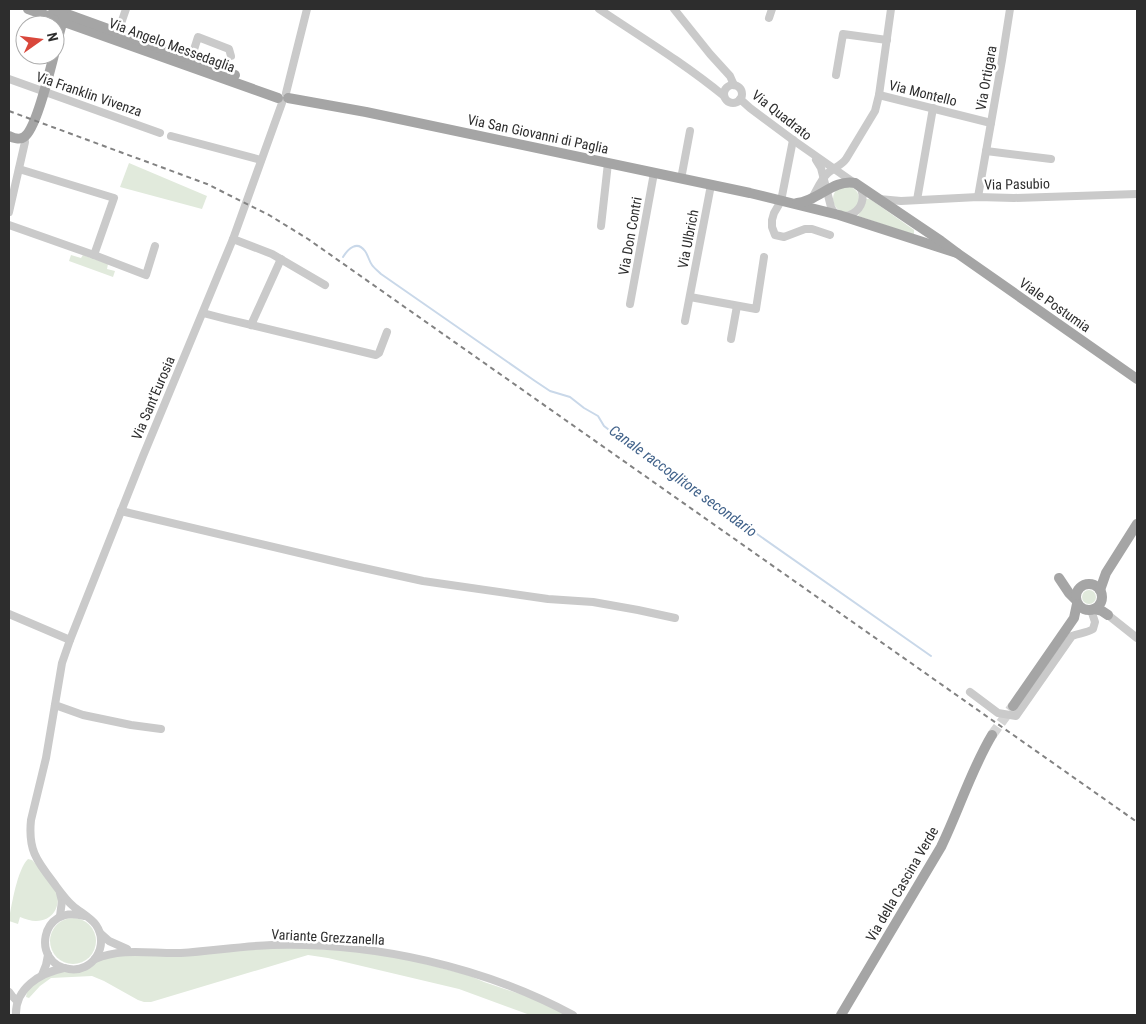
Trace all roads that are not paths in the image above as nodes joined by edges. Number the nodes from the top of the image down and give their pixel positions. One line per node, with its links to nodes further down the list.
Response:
1 (28, 9): 9 (main road, Via Angelo Messedaglia)
2 (126, 9): 11 (street)
3 (307, 9): 22 (street, Via Sant'Eurosia)
4 (599, 9): 20 (street, Via Quadrato)
5 (674, 9): 18 (street)
6 (772, 9): 10 (street)
7 (892, 9): 12 (street)
8 (1010, 9): 25 (street, Via Ortigara)
9 (59, 14): 11 (main road, Via Angelo Messedaglia); 22 (main road, Via Angelo Messedaglia)
10 (770, 18)
11 (118, 32): 13 (main road, Via Angelo Messedaglia)
12 (887, 40): 16 (street); 21 (street)
13 (191, 59): 14 (main road, Via Angelo Messedaglia); 14 (street, Via Angelo Messedaglia)
14 (229, 64): 22 (main road, Via Angelo Messedaglia)
15 (51, 65): 19 (main road)
16 (836, 75)
17 (9, 79): 19 (street, Via Franklin Vivenza)
18 (734, 85): 20 (street); 23 (street, Via Quadrato)
19 (44, 92): 27 (street, Via Franklin Vivenza); 30 (main road)
20 (725, 92): 23 (street, Via Quadrato)
21 (879, 95): 24 (street, Via Montello); 38 (street)
22 (283, 97): 35 (street, Via Sant'Eurosia); 36 (main road, Via San Giovanni di Paglia)
23 (740, 99): 31 (street, Via Quadrato)
24 (933, 108): 25 (street, Via Montello); 48 (street)
25 (990, 123): 33 (street, Via Ortigara)
26 (690, 131): 40 (street)
27 (160, 133)
28 (9, 136): 30 (main road)
29 (171, 136): 35 (street)
30 (24, 137): 37 (street)
31 (793, 140): 32 (street, Via Quadrato); 49 (street)
32 (808, 151): 38 (street, Via Quadrato); 41 (street)
33 (986, 151): 34 (street); 46 (street, Via Ortigara)
34 (1050, 159)
35 (261, 160): 58 (street, Via Sant'Eurosia)
36 (608, 163): 39 (main road, Via San Giovanni di Paglia); 55 (street)
37 (19, 169): 51 (street); 61 (street)
38 (834, 169): 41 (street); 43 (street, Via Quadrato)
39 (654, 173): 40 (main road, Via San Giovanni di Paglia); 66 (street, Via Don Contri)
40 (682, 179): 42 (main road, Via San Giovanni di Paglia)
41 (824, 179): 44 (street); 47 (street)
42 (711, 185): 49 (main road, Via San Giovanni di Paglia); 65 (street, Via Ulbrich)
43 (857, 185): 44 (main road); 50 (main road, Viale Postumia); 52 (street)
44 (827, 191): 47 (main road); 52 (street)
45 (1137, 194): 46 (street, Via Pasubio)
46 (978, 197): 48 (street, Via Pasubio)
47 (811, 200): 49 (main road)
48 (917, 200): 50 (street, Via Pasubio)
49 (786, 202): 52 (main road, Via San Giovanni di Paglia); 56 (street)
50 (896, 205): 53 (main road, Viale Postumia)
51 (9, 212)
52 (839, 215): 57 (main road, Via San Giovanni di Paglia)
53 (912, 222): 57 (main road); 60 (main road, Viale Postumia)
54 (9, 225): 61 (street)
55 (601, 226)
56 (830, 235)
57 (910, 238): 60 (main road, Via San Giovanni di Paglia)
58 (233, 239): 63 (street); 68 (street, Via Sant'Eurosia)
59 (155, 246): 61 (street)
60 (957, 253): 73 (main road, Viale Postumia)
61 (94, 255)
62 (764, 258): 67 (street)
63 (280, 259): 64 (street); 70 (street)
64 (326, 285)
65 (690, 298): 67 (street); 69 (street, Via Ulbrich)
66 (630, 304)
67 (738, 306): 72 (street)
68 (203, 313): 70 (street); 74 (street, Via Sant'Eurosia)
69 (685, 321)
70 (251, 325): 71 (street)
71 (387, 332)
72 (731, 339)
73 (1137, 379)
74 (121, 511): 80 (street); 83 (street, Via Sant'Eurosia)
75 (1137, 524): 76 (main road)
76 (1094, 590): 77 (main road); 77 (main road); 77 (main road); 78 (main road)
77 (1085, 606): 78 (main road); 84 (street); 86 (main road)
78 (1110, 613): 81 (street); 82 (street)
79 (9, 614): 83 (street)
80 (674, 618)
81 (1137, 632)
82 (1137, 638)
83 (70, 640): 85 (street, Via Sant'Eurosia)
84 (970, 692)
85 (55, 705): 87 (street); 89 (street, Via Sant'Eurosia)
86 (1013, 706)
87 (161, 729)
88 (992, 735): 102 (main road, Via della Cascina Verde)
89 (60, 891): 90 (street); 91 (street, Via Sant'Eurosia)
90 (60, 916): 91 (street); 94 (street)
91 (84, 916): 92 (street)
92 (100, 933): 93 (street, Variante Grezzanella); 95 (street)
93 (131, 951): 95 (street, Variante Grezzanella); 101 (street, Variante Grezzanella)
94 (48, 955): 96 (street); 97 (street)
95 (95, 959): 96 (street)
96 (64, 968): 97 (street)
97 (42, 975): 99 (street)
98 (9, 992): 99 (street)
99 (17, 1000): 100 (street)
100 (16, 1015)
101 (573, 1015)
102 (841, 1015)

